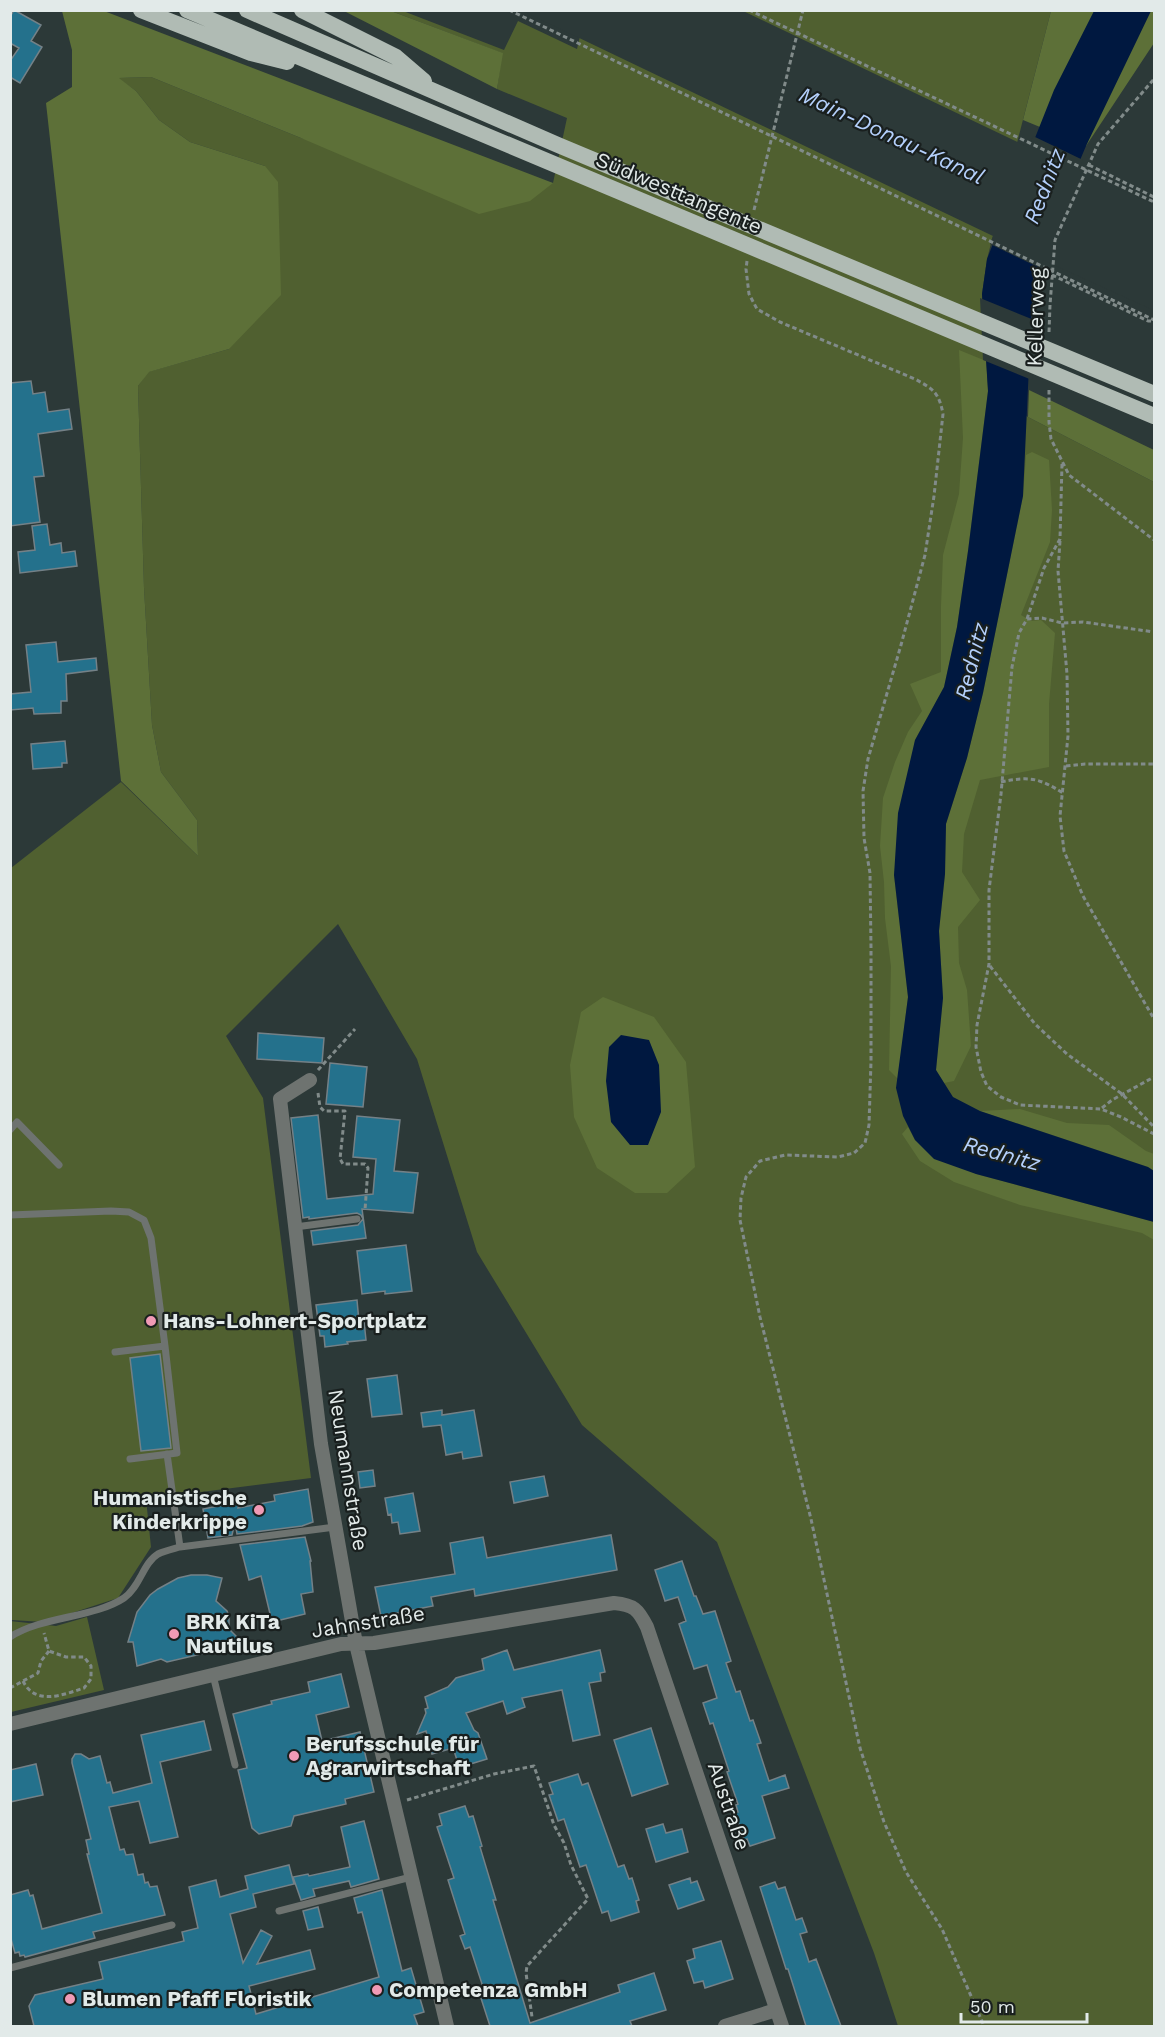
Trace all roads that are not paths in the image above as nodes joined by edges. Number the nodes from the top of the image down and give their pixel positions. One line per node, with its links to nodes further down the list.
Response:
1 (141, 10): 5 (highway)
2 (187, 10): 5 (highway, Südwesttangente)
3 (247, 10): 6 (highway, Südwesttangente)
4 (302, 10): 6 (highway)
5 (340, 75): 8 (highway, Südwesttangente)
6 (436, 92): 7 (highway, Südwesttangente)
7 (1155, 394)
8 (1155, 416)
9 (310, 1080): 14 (street, Neumannstraße)
10 (10, 1130): 11 (lane)
11 (59, 1165)
12 (10, 1215): 15 (lane)
13 (357, 1219): 14 (lane)
14 (295, 1227): 19 (street, Neumannstraße)
15 (165, 1346): 16 (lane); 17 (lane)
16 (115, 1352)
17 (167, 1454): 18 (lane); 20 (lane)
18 (130, 1459)
19 (335, 1527): 20 (lane); 23 (street, Neumannstraße)
20 (180, 1547): 22 (lane)
21 (629, 1605): 23 (street, Jahnstraße); 31 (street, Austraße)
22 (10, 1636)
23 (356, 1644): 24 (street, Jahnstraße); 27 (street, Neumannstraße)
24 (213, 1675): 25 (street, Jahnstraße); 26 (lane)
25 (10, 1724)
26 (235, 1765)
27 (411, 1877): 28 (lane); 32 (street, Neumannstraße)
28 (279, 1911)
29 (172, 1925): 30 (lane)
30 (10, 1968)
31 (776, 2010): 33 (street); 34 (street, Austraße)
32 (447, 2026)
33 (725, 2026)
34 (782, 2026)

